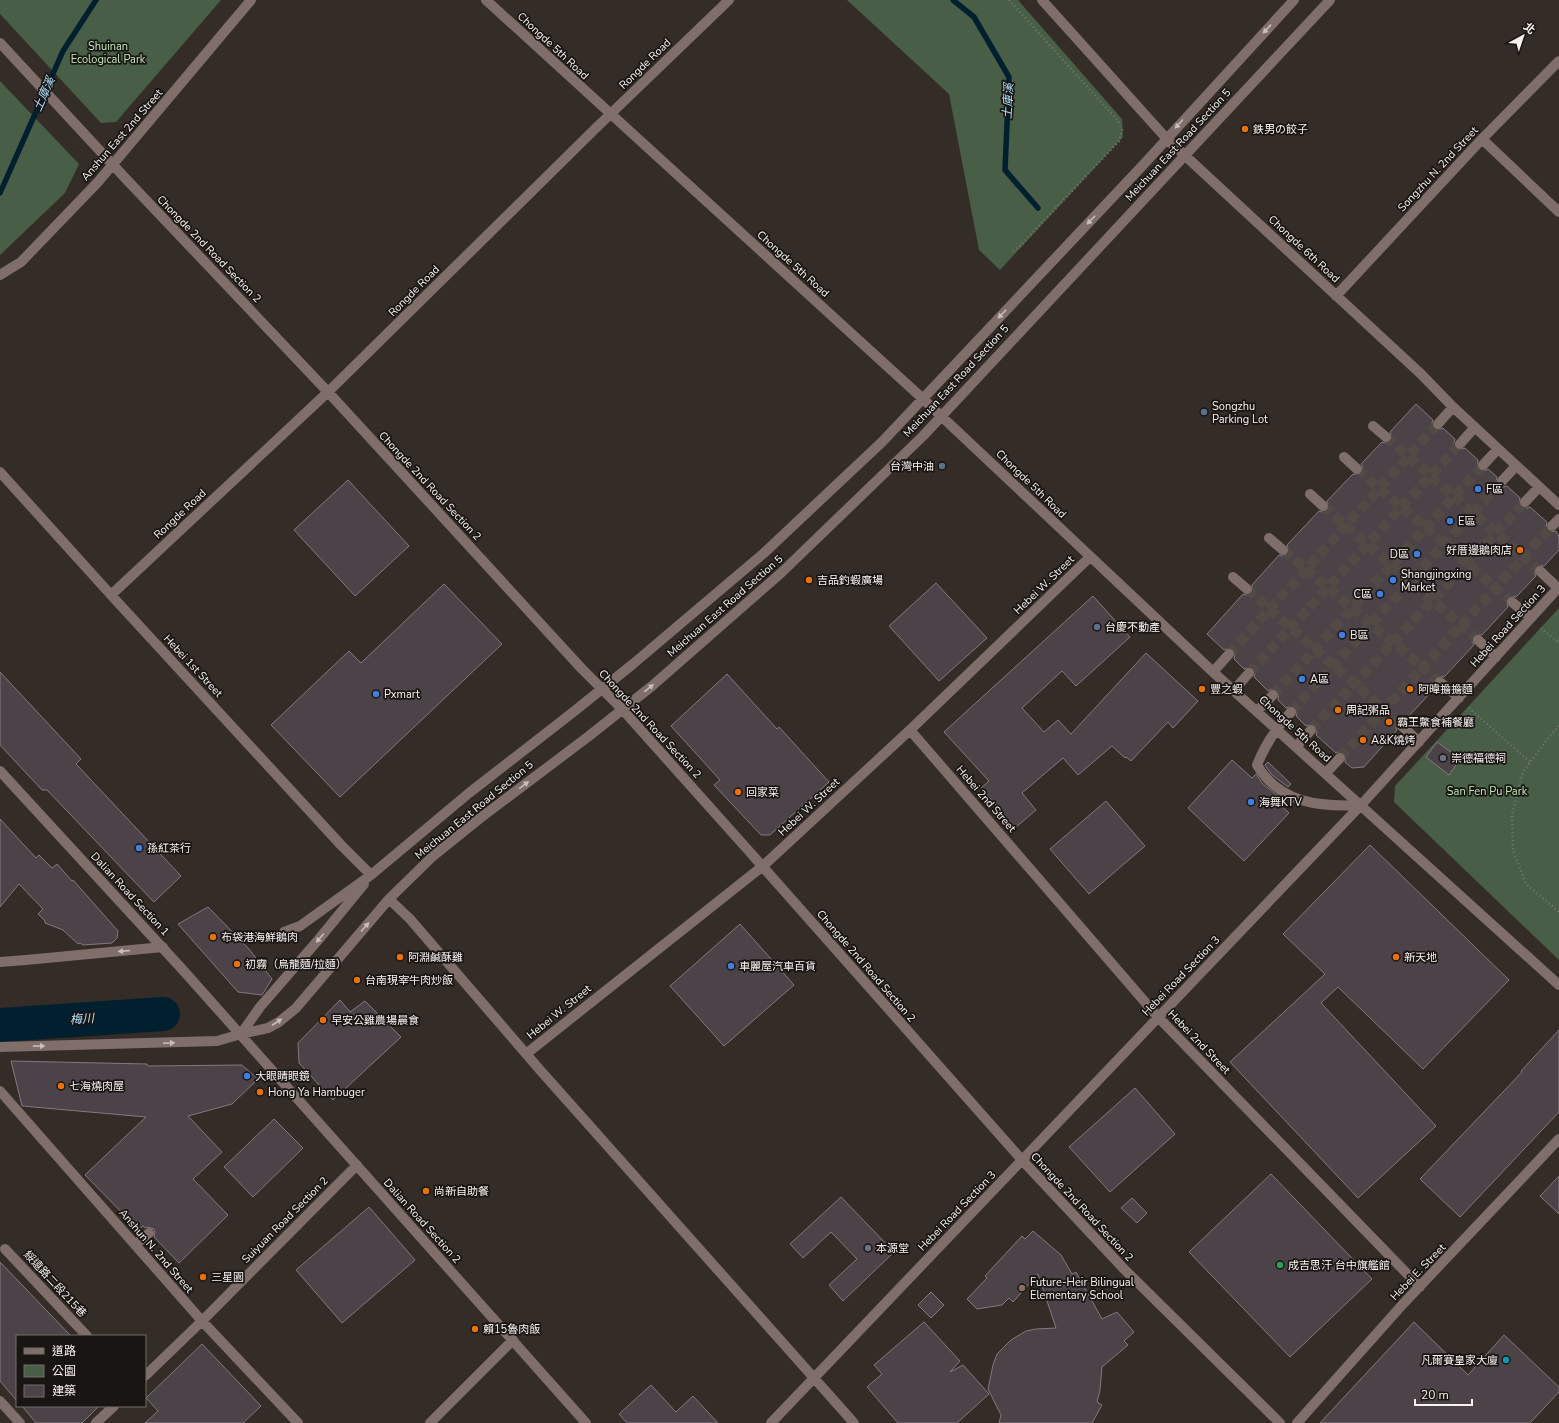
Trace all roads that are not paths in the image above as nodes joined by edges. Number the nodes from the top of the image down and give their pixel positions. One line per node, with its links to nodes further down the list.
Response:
1 (252, 0): 13 (street, Anshun East 2nd Street)
2 (486, 0): 9 (street, Chongde 5th Road)
3 (729, 0): 9 (street, Rongde Road)
4 (1042, 0): 10 (street, Chongde 6th Road)
5 (1294, 0): 10 (street, Meichuan East Road Section 5, one-way to 10)
6 (1330, 0): 12 (street, Meichuan East Road Section 5)
7 (0, 43): 13 (street, Chongde 2nd Road Section 2)
8 (1559, 61): 11 (street, Songzhu N. 2nd Street)
9 (611, 114): 17 (street, Rongde Road); 18 (street, Chongde 5th Road)
10 (1166, 138): 12 (street, Chongde 6th Road); 18 (street, Meichuan East Road Section 5, one-way to 18)
11 (1482, 139): 14 (street); 16 (street, Songzhu N. 2nd Street)
12 (1185, 154): 16 (street, Chongde 6th Road); 20 (street, Meichuan East Road Section 5)
13 (112, 165): 15 (street, Anshun East 2nd Street); 17 (street, Chongde 2nd Road Section 2)
14 (1559, 212)
15 (0, 275)
16 (1336, 296): 19 (street, Chongde 6th Road)
17 (328, 392): 47 (street, Rongde Road); 56 (street, Chongde 2nd Road Section 2)
18 (922, 398): 20 (street, Chongde 5th Road); 56 (street, Meichuan East Road Section 5)
19 (1453, 407): 21 (street); 23 (street, Chongde 6th Road)
20 (941, 416): 42 (street, Chongde 5th Road); 60 (street, Meichuan East Road Section 5, one-way to 20)
21 (1438, 424)
22 (1373, 426): 24 (street)
23 (1475, 427): 25 (street); 26 (street, Chongde 6th Road)
24 (1386, 437)
25 (1460, 444)
26 (1498, 449): 28 (street); 29 (street, Chongde 6th Road)
27 (1344, 457): 30 (street)
28 (1484, 465)
29 (1516, 466): 32 (street); 33 (street, Chongde 6th Road)
30 (1357, 469)
31 (0, 472): 47 (street, Hebei 1st Street)
32 (1502, 481)
33 (1539, 487): 35 (street); 36 (street, Chongde 6th Road)
34 (1310, 494): 37 (street)
35 (1525, 502)
36 (1559, 505)
37 (1324, 506)
38 (1559, 519): 39 (street)
39 (1552, 526)
40 (1269, 538): 41 (street)
41 (1283, 550)
42 (1090, 557): 53 (street, Chongde 5th Road); 65 (street, Hebei W. Street)
43 (1540, 571): 45 (street)
44 (1233, 577): 46 (street)
45 (1559, 587): 49 (street, Hebei Road Section 3)
46 (1247, 590)
47 (111, 595): 74 (street, Hebei 1st Street)
48 (1512, 602): 49 (street)
49 (1531, 618): 52 (street, Hebei Road Section 3)
50 (1478, 640): 52 (street)
51 (1229, 654): 53 (street)
52 (1496, 657): 59 (street, Hebei Road Section 3)
53 (1213, 672): 57 (street, Chongde 5th Road)
54 (1249, 673): 57 (street)
55 (1440, 682): 59 (street)
56 (602, 688): 60 (street, Chongde 2nd Road Section 2); 74 (street, Meichuan East Road Section 5)
57 (1234, 690): 61 (street, Chongde 5th Road)
58 (1272, 695): 61 (street)
59 (1459, 698): 67 (street, Hebei Road Section 3)
60 (622, 710): 73 (street, Chongde 2nd Road Section 2); 75 (street, Meichuan East Road Section 5, one-way to 60)
61 (1257, 711): 64 (street, Chongde 5th Road)
62 (1291, 712): 64 (street)
63 (1401, 725): 67 (street)
64 (1276, 728): 68 (street, Chongde 5th Road); 72 (street)
65 (910, 730): 73 (street, Hebei W. Street); 80 (street, Hebei 2nd Street)
66 (1311, 730): 68 (street)
67 (1419, 742): 72 (street, Hebei Road Section 3)
68 (1297, 746): 71 (street, Chongde 5th Road)
69 (1340, 758): 71 (street)
70 (0, 771): 77 (street, Dalian Road Section 1)
71 (1326, 773): 72 (street, Chongde 5th Road)
72 (1362, 805): 79 (street, Chongde 5th Road); 80 (street, Hebei Road Section 3)
73 (763, 866): 83 (street, Hebei W. Street); 86 (street, Chongde 2nd Road Section 2)
74 (371, 875): 76 (street, Meichuan East Road Section 5); 81 (street, Meichuan East Road Section 5, one-way to 81)
75 (389, 899): 81 (street, Meichuan East Road Section 5, one-way to 75); 83 (street)
76 (284, 932)
77 (163, 947): 78 (street, one-way to 78); 81 (street, Dalian Road Section 1)
78 (0, 962)
79 (1559, 985)
80 (1158, 1017): 86 (street, Hebei Road Section 3); 91 (street, Hebei 2nd Street)
81 (241, 1034): 82 (street, one-way to 81); 87 (street, Dalian Road Section 2)
82 (0, 1047)
83 (526, 1054): 96 (street)
84 (0, 1091): 89 (street, Anshun N. 2nd Street)
85 (1559, 1139): 91 (street, Hebei E. Street)
86 (1022, 1160): 96 (street, Hebei Road Section 3); 106 (street, Chongde 2nd Road Section 2)
87 (357, 1165): 92 (street, Suiyuan Road Section 2); 94 (street, Dalian Road Section 2)
88 (149, 1233): 89 (street)
89 (135, 1246): 92 (street, Anshun N. 2nd Street)
90 (5, 1249): 93 (street, 綏遠路二段215巷)
91 (1420, 1287): 107 (street, Hebei E. Street)
92 (202, 1321): 95 (street, Suiyuan Road Section 2); 101 (street, Anshun N. 2nd Street)
93 (86, 1335)
94 (513, 1340): 102 (street); 103 (street, Dalian Road Section 2)
95 (146, 1375)
96 (814, 1377): 104 (street, Hebei Road Section 3); 105 (street)
97 (0, 1401): 99 (street)
98 (113, 1407): 100 (street)
99 (20, 1423)
100 (96, 1423)
101 (298, 1423)
102 (430, 1423)
103 (586, 1423)
104 (771, 1423)
105 (854, 1423)
106 (1280, 1423)
107 (1297, 1423)

